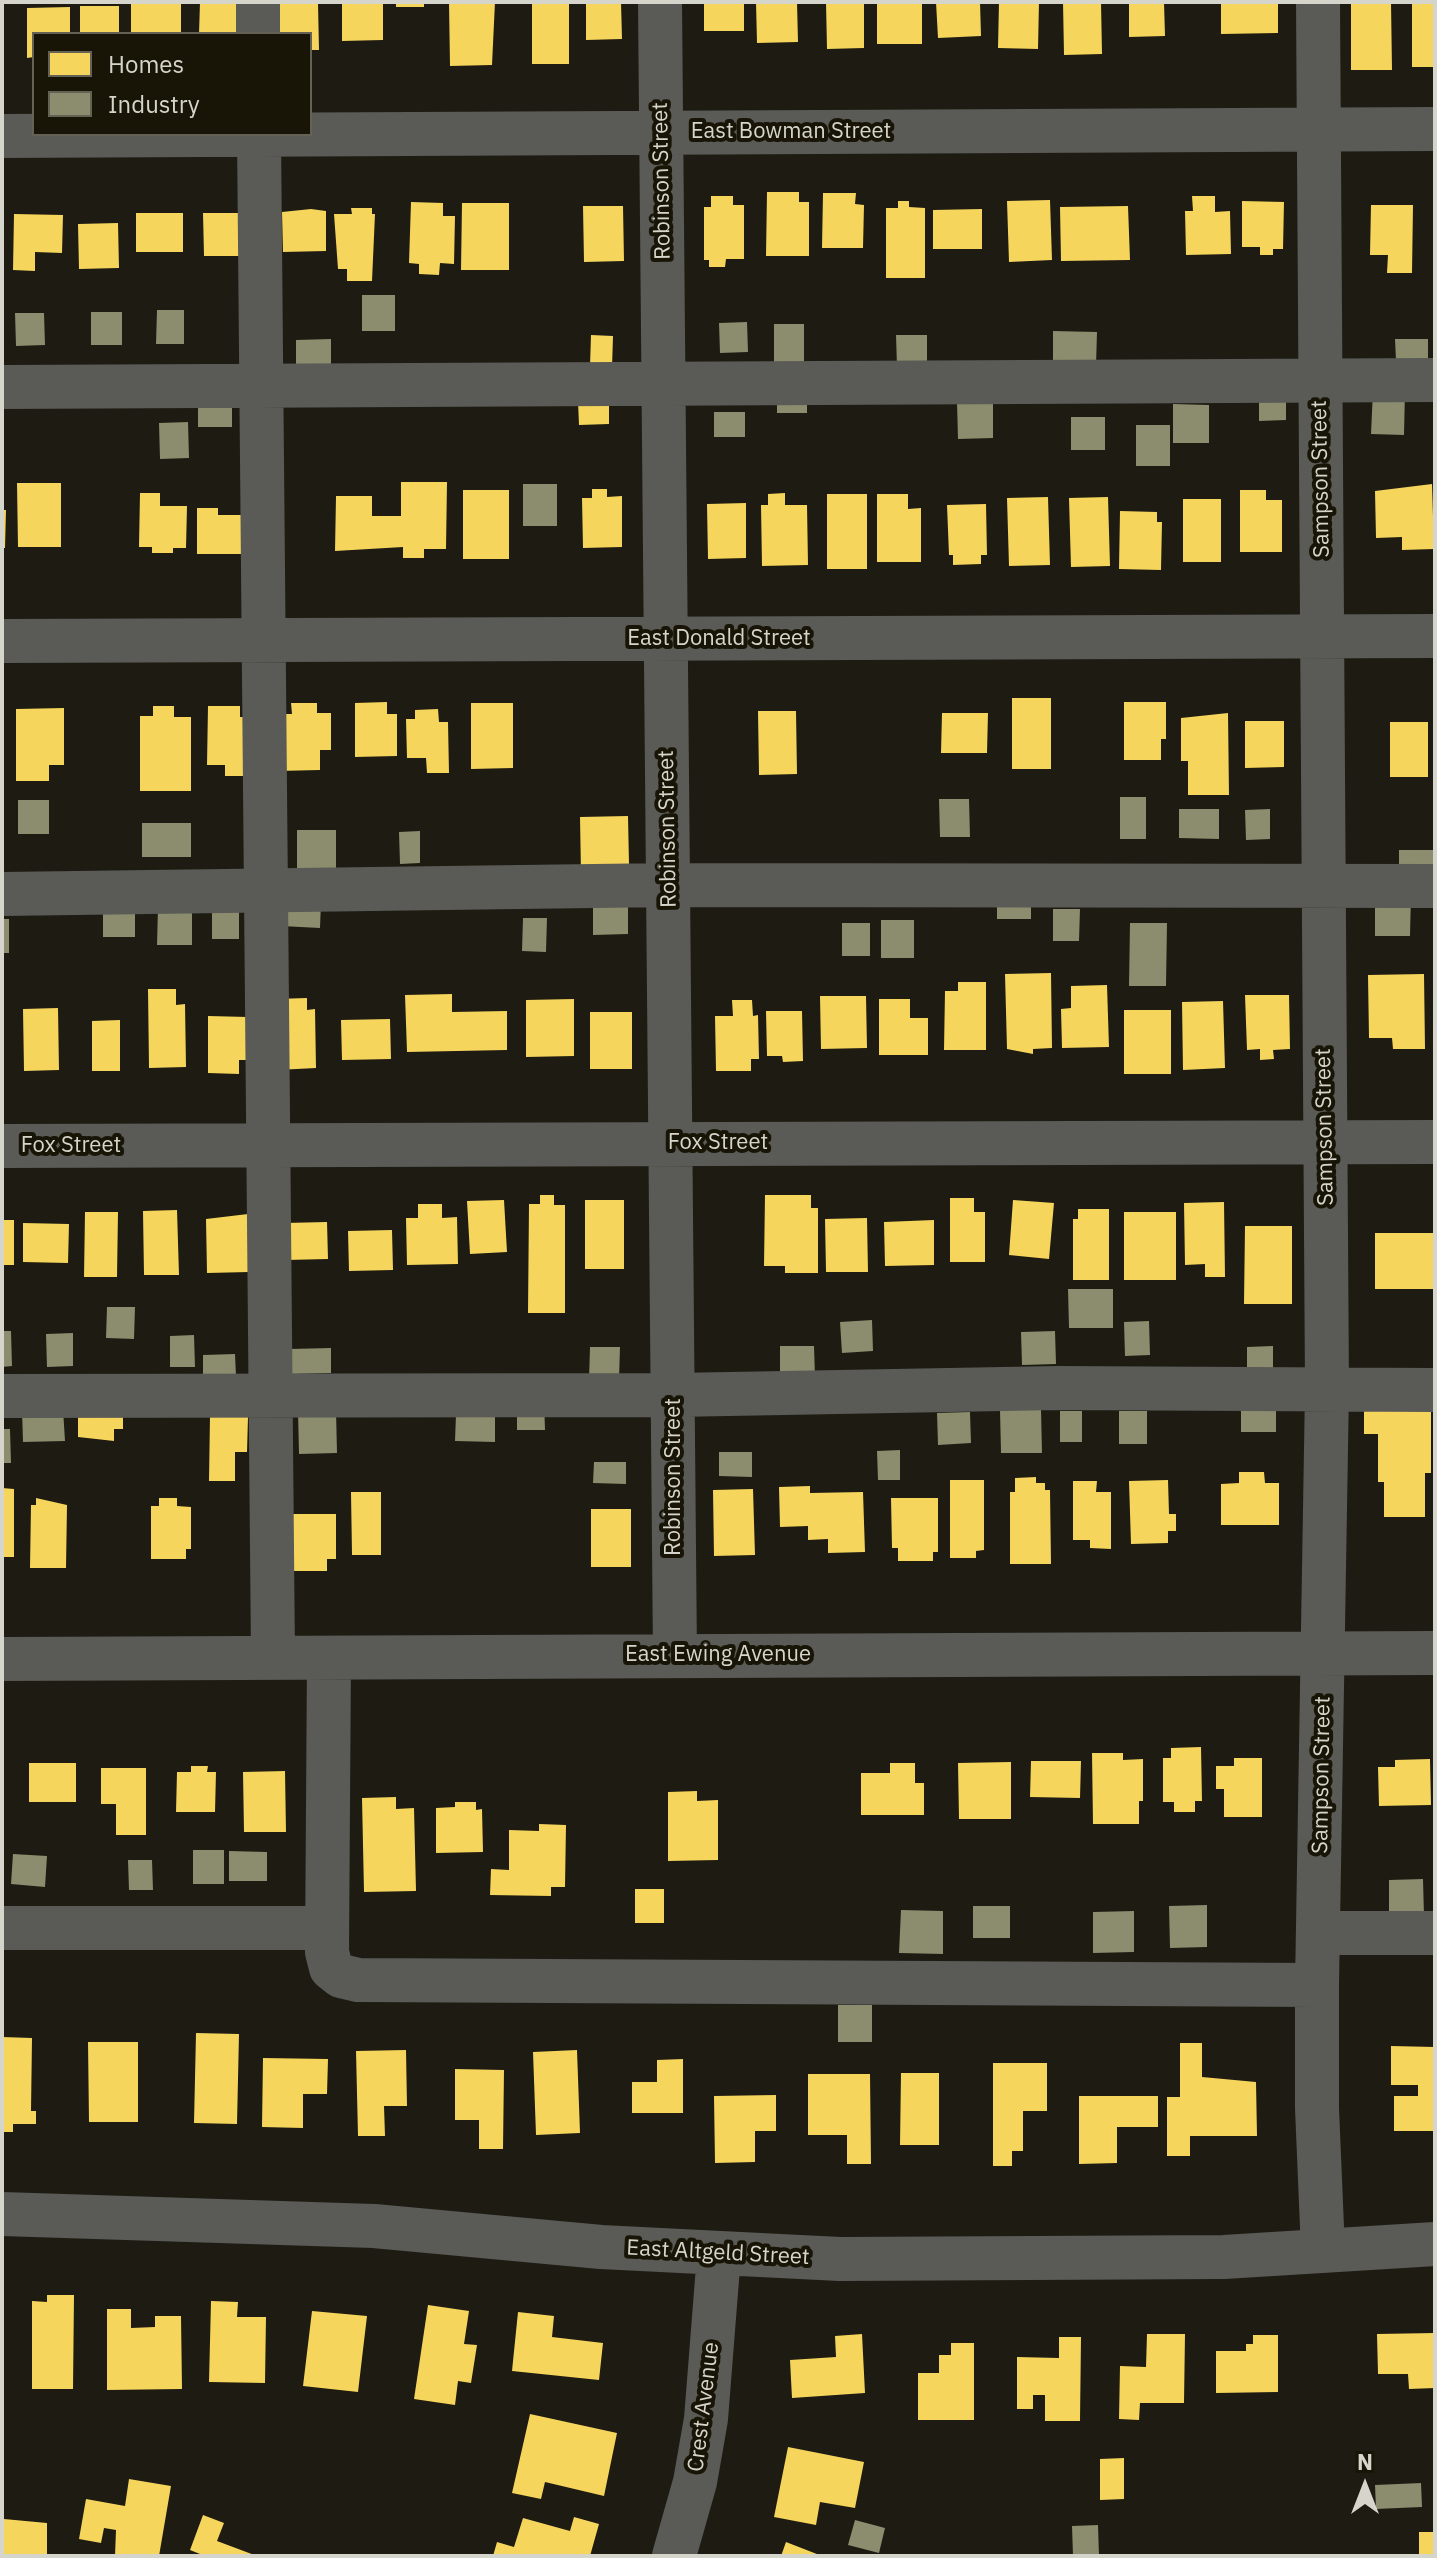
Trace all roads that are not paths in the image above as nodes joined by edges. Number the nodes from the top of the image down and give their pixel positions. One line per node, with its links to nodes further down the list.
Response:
1 (258, 2): 4 (street)
2 (660, 2): 7 (street, Robinson Street)
3 (1318, 2): 6 (street, Sampson Street)
4 (258, 32)
5 (1435, 129): 6 (street, East Bowman Street)
6 (1319, 130): 7 (street, East Bowman Street); 13 (street, Sampson Street)
7 (662, 133): 8 (street, East Bowman Street); 14 (street, Robinson Street)
8 (312, 134)
9 (2, 136): 10 (street, East Bowman Street)
10 (32, 136)
11 (259, 136): 15 (street)
12 (1435, 380): 13 (street)
13 (1319, 381): 14 (street); 18 (street, Sampson Street)
14 (664, 385): 15 (street); 19 (street, Robinson Street)
15 (261, 386): 16 (street); 20 (street)
16 (2, 387)
17 (1435, 636): 18 (street, East Donald Street)
18 (1321, 637): 19 (street, East Donald Street); 24 (street, Sampson Street)
19 (666, 639): 20 (street, East Donald Street); 22 (street, Robinson Street)
20 (264, 640): 21 (street, East Donald Street); 25 (street)
21 (2, 641)
22 (668, 885): 24 (street); 25 (street); 28 (street, Robinson Street)
23 (1435, 886): 24 (street)
24 (1323, 887): 29 (street, Sampson Street)
25 (266, 892): 26 (street); 30 (street)
26 (2, 894)
27 (1435, 1142): 29 (street, Fox Street)
28 (670, 1143): 29 (street, Fox Street); 30 (street, Fox Street); 35 (street, Robinson Street)
29 (1325, 1143): 32 (street, Sampson Street)
30 (268, 1145): 31 (street, Fox Street); 34 (street)
31 (2, 1146)
32 (1327, 1389): 33 (street); 35 (street); 37 (street, Sampson Street)
33 (1435, 1390)
34 (270, 1394): 35 (street); 36 (street); 40 (street)
35 (674, 1395): 39 (street, Robinson Street)
36 (2, 1396)
37 (1325, 1653): 38 (street, East Ewing Avenue); 39 (street, East Ewing Avenue); 45 (street, Sampson Street)
38 (1435, 1653)
39 (675, 1655): 41 (street, East Ewing Avenue)
40 (273, 1658): 41 (street, East Ewing Avenue); 42 (street, East Ewing Avenue)
41 (329, 1658): 44 (street)
42 (2, 1659)
43 (2, 1928): 44 (street)
44 (327, 1928): 47 (street)
45 (1318, 1933): 46 (street); 47 (street, Sampson Street)
46 (1435, 1933)
47 (1317, 1985): 50 (street, Sampson Street)
48 (2, 2214): 51 (street, East Altgeld Street)
49 (1435, 2244): 50 (street, East Altgeld Street)
50 (1323, 2251): 51 (street, East Altgeld Street)
51 (719, 2254): 52 (street, Crest Avenue)
52 (674, 2556)

